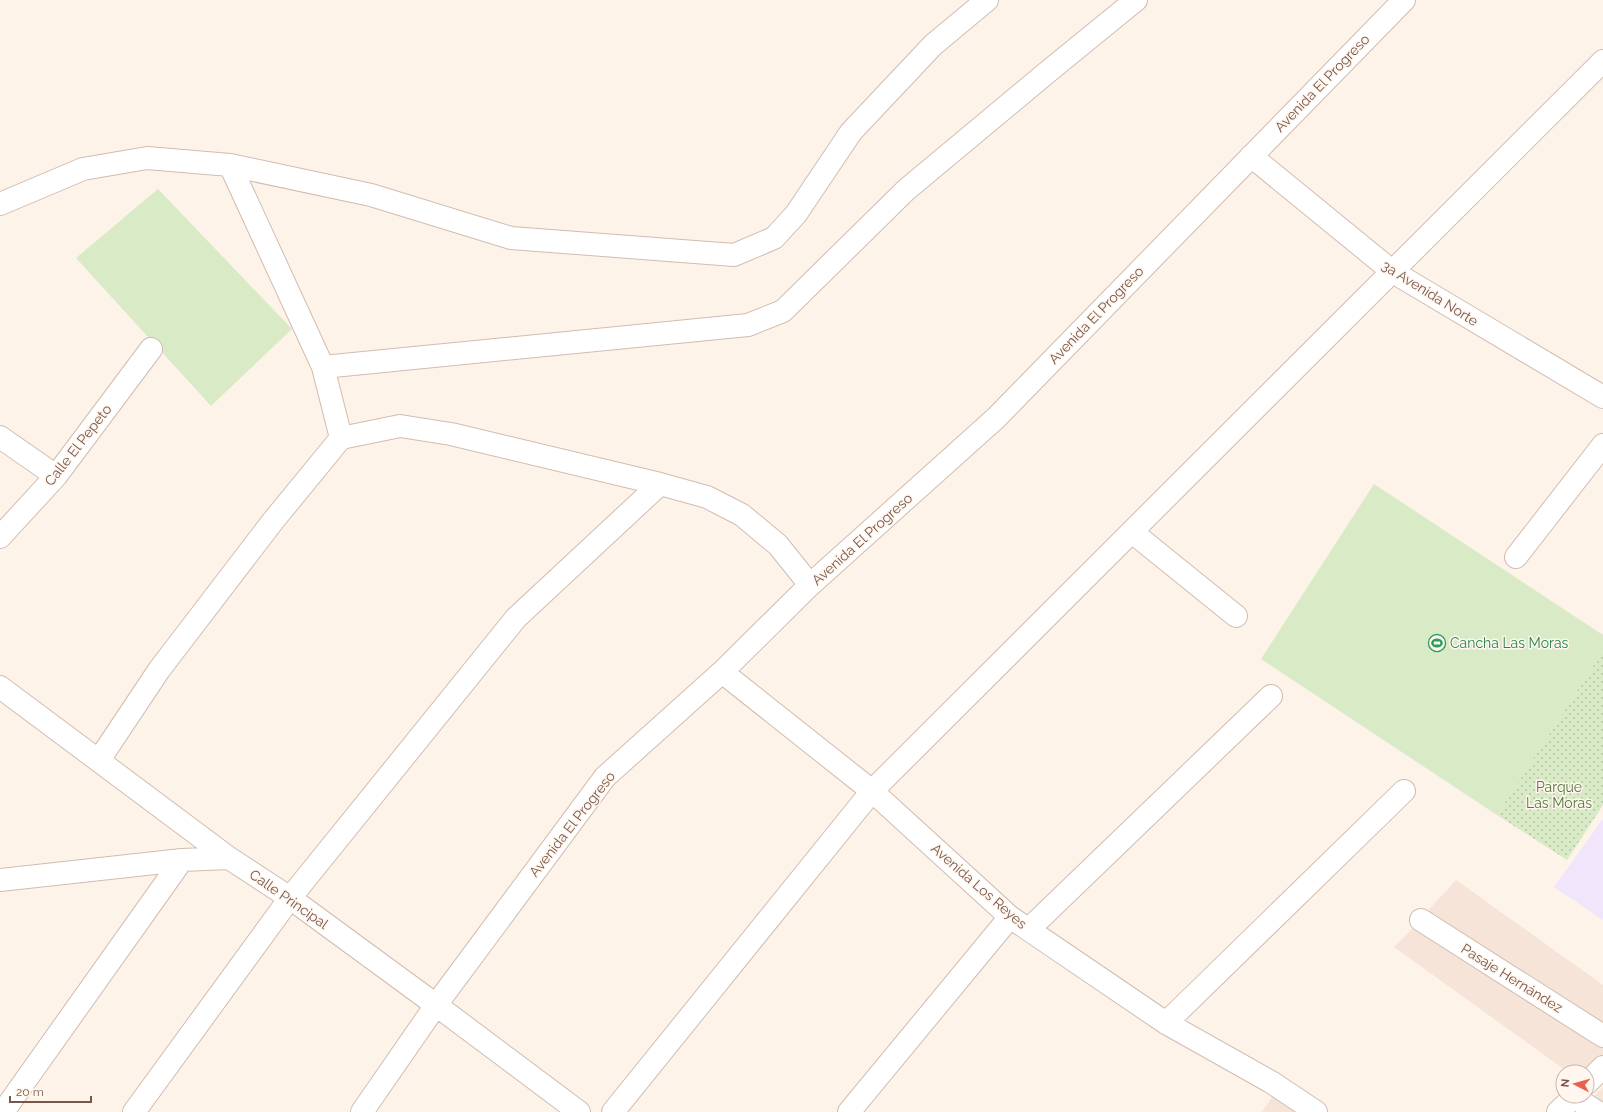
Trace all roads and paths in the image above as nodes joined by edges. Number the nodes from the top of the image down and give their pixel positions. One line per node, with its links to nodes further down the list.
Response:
1 (987, 0): 6 (street)
2 (1136, 0): 10 (street)
3 (1404, 0): 5 (street, Avenida El Progreso)
4 (1603, 61): 8 (street)
5 (1251, 156): 8 (street, 3a Avenida Norte); 20 (street, Avenida El Progreso)
6 (230, 165): 7 (street); 10 (street)
7 (0, 204)
8 (1393, 272): 11 (street, 3a Avenida Norte); 17 (street)
9 (151, 349): 15 (street, Calle El Pepeto)
10 (323, 367): 13 (street)
11 (1603, 397)
12 (0, 437): 15 (street)
13 (341, 438): 16 (street); 25 (street)
14 (1603, 445): 19 (street)
15 (56, 476): 18 (street, Calle El Pepeto)
16 (660, 484): 20 (street); 31 (street)
17 (1132, 532): 21 (street); 26 (street)
18 (0, 537)
19 (1516, 558)
20 (810, 585): 22 (street, Avenida El Progreso)
21 (1236, 616)
22 (722, 672): 26 (street, Avenida Los Reyes); 35 (street, Avenida El Progreso)
23 (0, 687): 25 (street, Calle Principal)
24 (1271, 696): 34 (street)
25 (99, 760): 28 (street, Calle Principal)
26 (872, 791): 32 (street, Avenida Los Reyes); 46 (street)
27 (1404, 791): 36 (street)
28 (229, 858): 29 (street); 31 (street, Calle Principal)
29 (182, 860): 30 (street); 42 (street)
30 (0, 880)
31 (290, 898): 35 (street, Calle Principal); 43 (street)
32 (1010, 917): 34 (street, Avenida Los Reyes); 47 (street)
33 (1421, 920): 37 (street, Pasaje Hernández)
34 (1029, 929): 36 (street, Avenida Los Reyes)
35 (436, 1005): 44 (street, Avenida El Progreso); 45 (street, Calle Principal)
36 (1166, 1023): 48 (street, Avenida Los Reyes)
37 (1603, 1036)
38 (1603, 1067): 39 (street)
39 (1595, 1075)
40 (1566, 1104): 49 (street)
41 (1589, 1104): 50 (street)
42 (3, 1112)
43 (134, 1112)
44 (362, 1112)
45 (579, 1112)
46 (612, 1112)
47 (849, 1112)
48 (1316, 1112)
49 (1558, 1112)
50 (1597, 1112)

